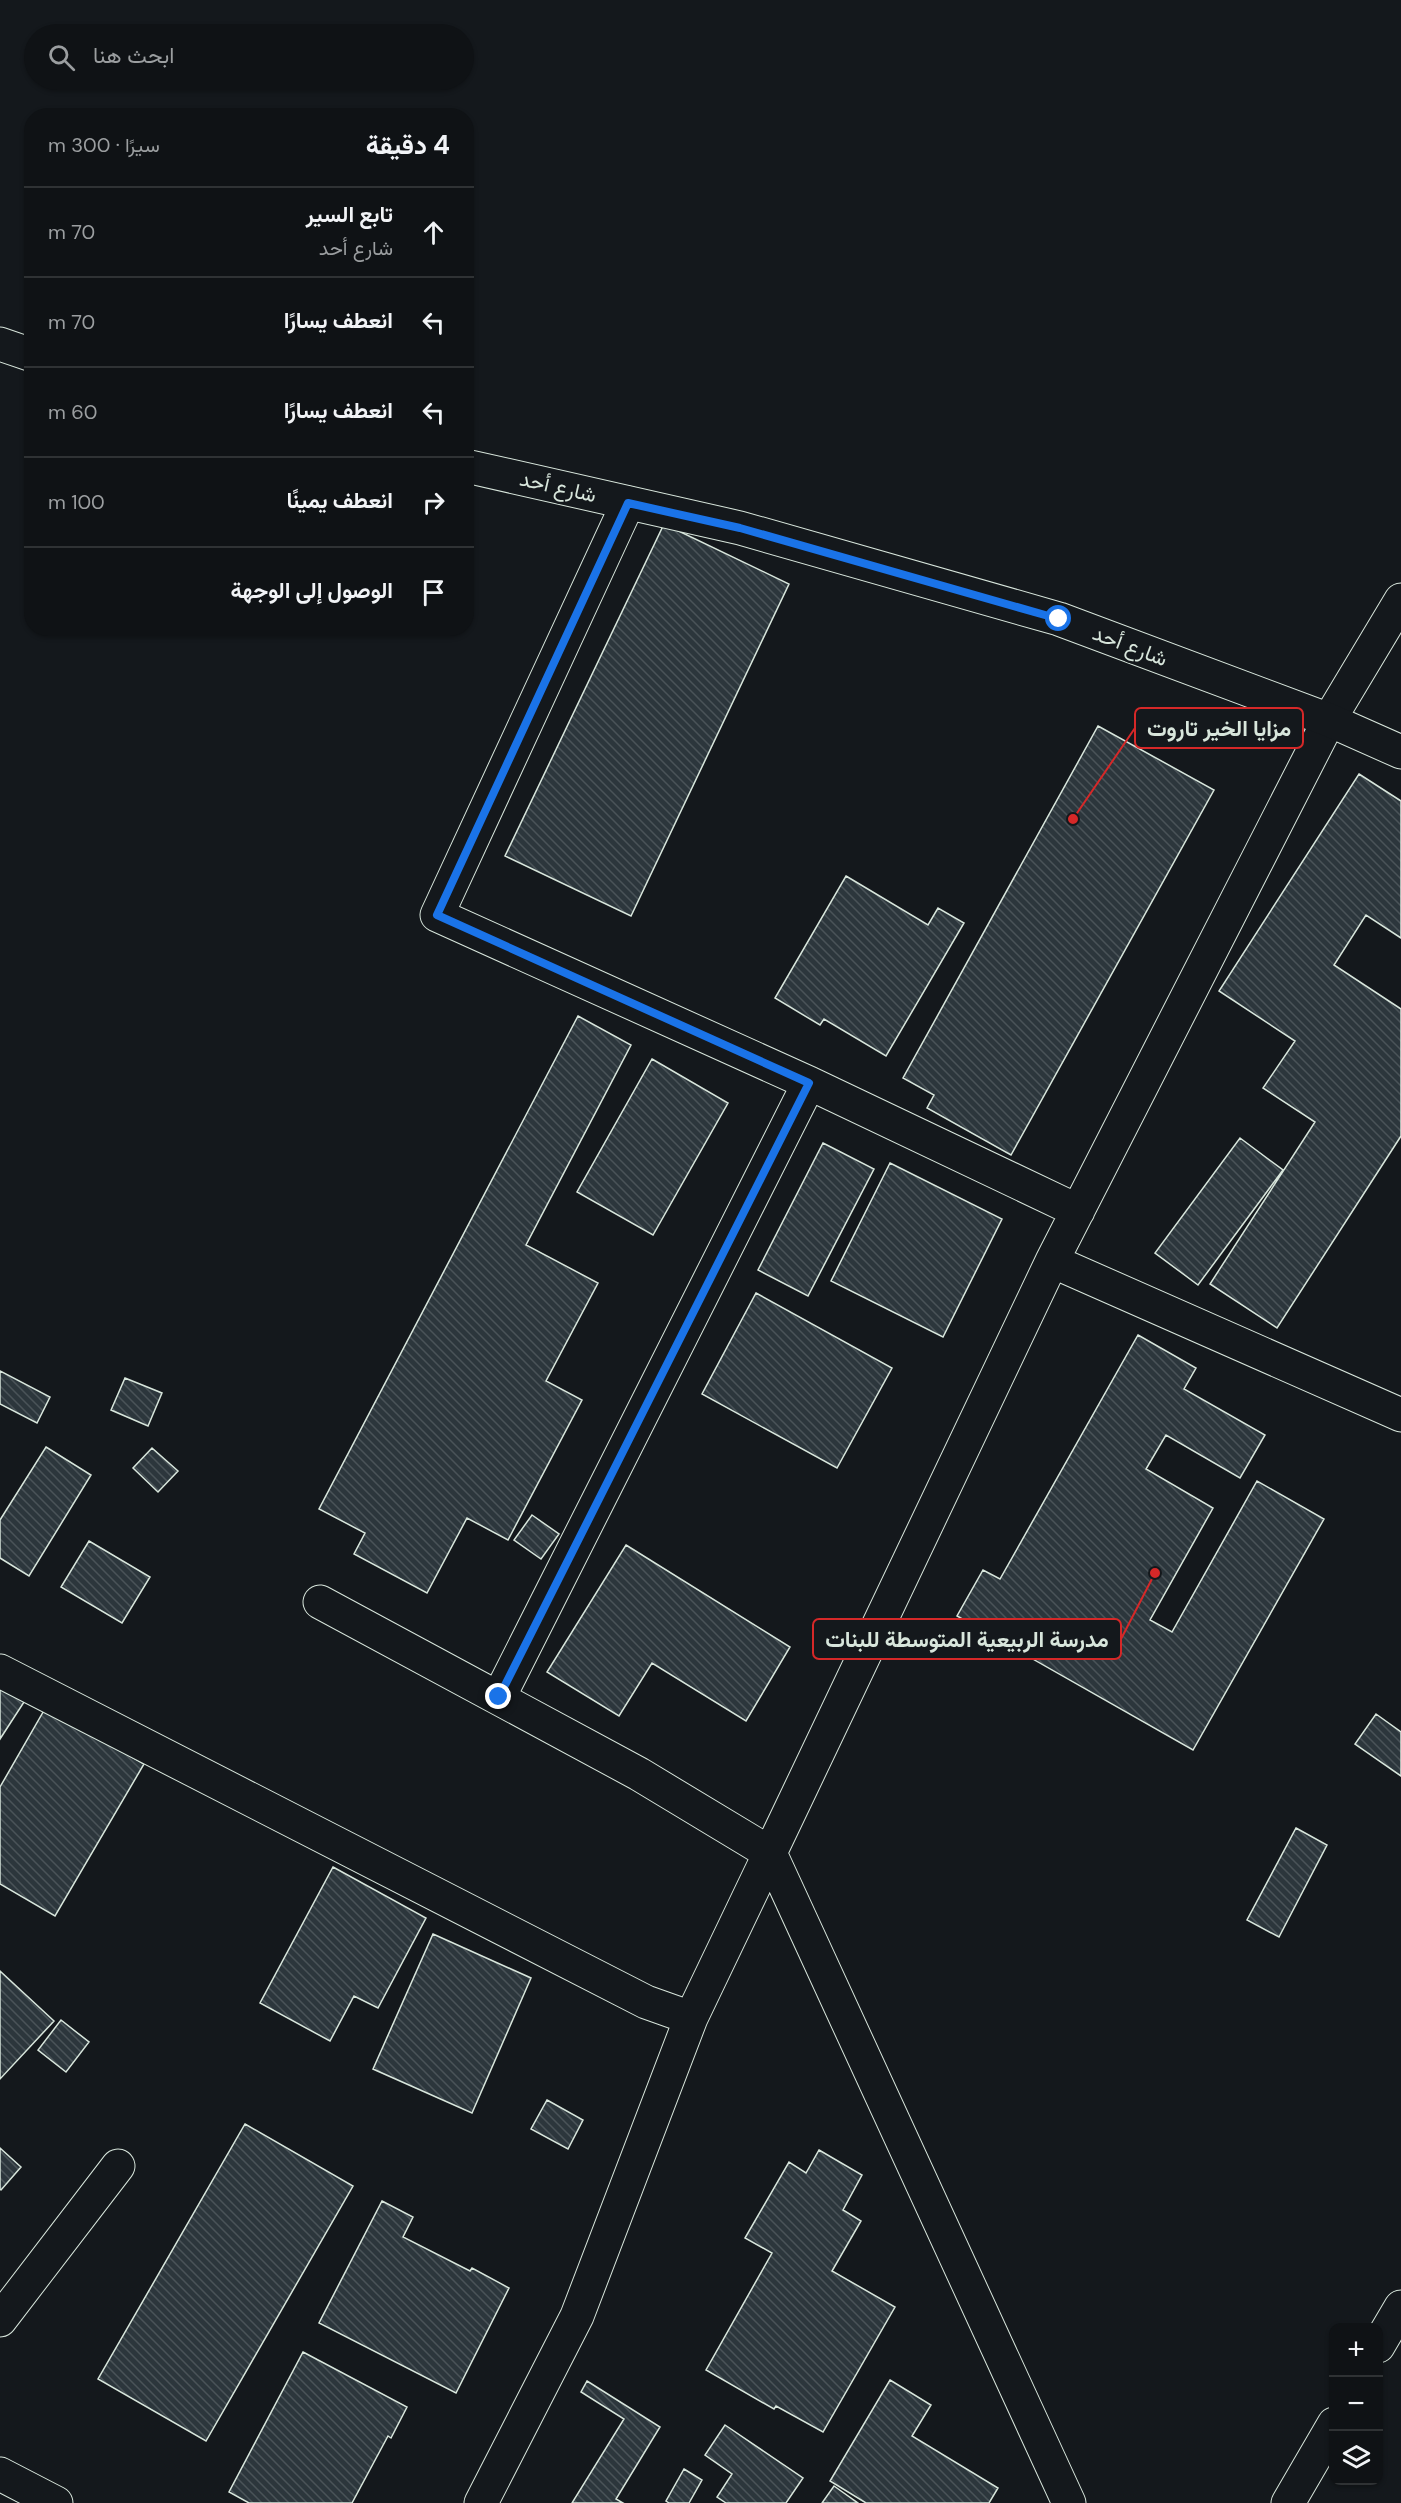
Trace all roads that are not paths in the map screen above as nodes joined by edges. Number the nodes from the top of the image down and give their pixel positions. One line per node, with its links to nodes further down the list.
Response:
1 (0, 344): 2 (street)
2 (24, 352)
3 (474, 468): 4 (street, شارع أحد)
4 (628, 503): 6 (street, شارع أحد); 8 (street)
5 (1401, 600): 6 (street)
6 (1329, 720): 7 (street, شارع أحد); 9 (street)
7 (1401, 753)
8 (809, 1083): 9 (street); 14 (street)
9 (1078, 1211): 10 (street)
10 (1052, 1261): 11 (street); 15 (street)
11 (1401, 1415)
12 (320, 1602): 14 (street)
13 (0, 1671): 16 (street)
14 (499, 1697): 15 (street)
15 (770, 1853): 16 (street); 25 (street)
16 (691, 2018): 24 (street)
17 (118, 2166): 19 (street)
18 (1401, 2307): 20 (street)
19 (0, 2320)
20 (1383, 2338)
21 (1330, 2431): 26 (street)
22 (0, 2474): 23 (street)
23 (56, 2503)
24 (481, 2503)
25 (1069, 2503)
26 (1288, 2503)

